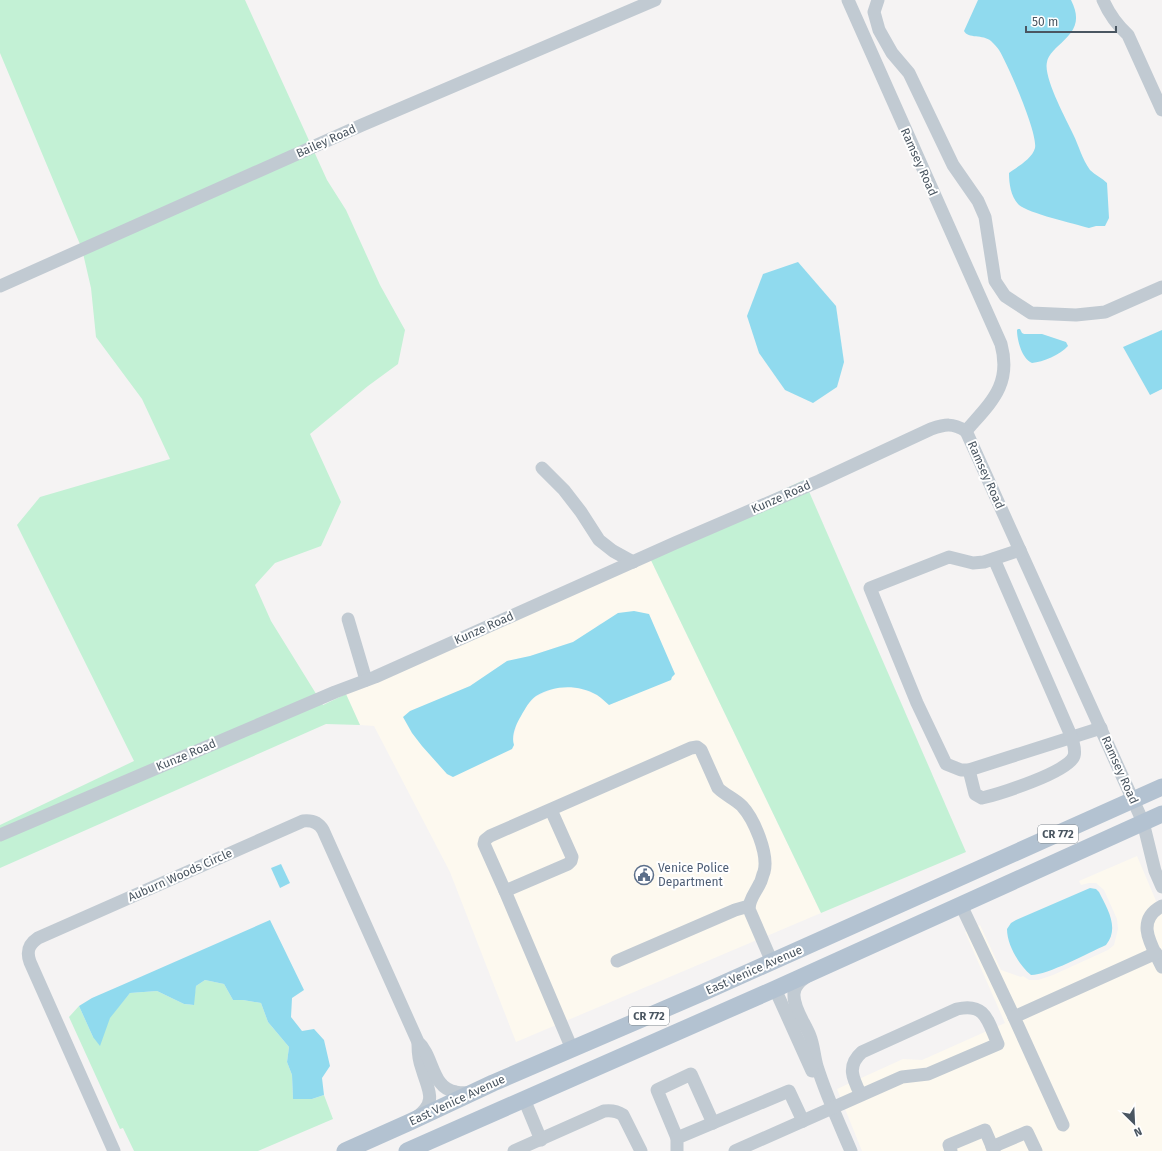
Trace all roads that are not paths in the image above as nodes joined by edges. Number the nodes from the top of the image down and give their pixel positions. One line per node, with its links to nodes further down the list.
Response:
1 (655, 0): 6 (street, Bailey Road)
2 (848, 0): 8 (street, Ramsey Road)
3 (878, 0): 7 (street)
4 (1103, 0): 5 (street)
5 (1162, 110)
6 (0, 286)
7 (1162, 287)
8 (966, 431): 10 (street, Ramsey Road); 12 (street, Kunze Road)
9 (542, 468): 12 (street)
10 (1020, 550): 11 (street); 15 (street, Ramsey Road)
11 (994, 559): 16 (street); 17 (street)
12 (633, 562): 14 (street, Kunze Road)
13 (348, 619): 14 (street)
14 (366, 680): 23 (street, Kunze Road)
15 (1101, 728): 16 (street); 19 (street, Ramsey Road)
16 (1072, 738): 17 (street); 17 (street)
17 (969, 770)
18 (1162, 787): 19 (main road, East Venice Avenue / CR 772)
19 (1133, 800): 22 (street, Ramsey Road); 24 (main road, East Venice Avenue / CR 772)
20 (551, 810): 26 (street); 26 (street); 28 (street)
21 (1162, 814): 22 (main road, CR 772)
22 (1143, 822): 25 (street, Ramsey Road); 27 (main road, CR 772)
23 (0, 835)
24 (954, 881): 32 (main road, East Venice Avenue / CR 772); 35 (main road)
25 (1162, 887)
26 (505, 891): 38 (street)
27 (961, 905): 34 (main road, CR 772); 36 (street)
28 (749, 906): 31 (street); 32 (street)
29 (1162, 906): 30 (street)
30 (1156, 953): 33 (street); 36 (street)
31 (617, 961)
32 (772, 962): 38 (main road, East Venice Avenue / CR 772)
33 (1162, 967)
34 (817, 970): 35 (main road, CR 772); 42 (street)
35 (775, 989): 41 (main road, CR 772); 42 (street)
36 (1014, 1017): 46 (street)
37 (418, 1042): 39 (street, Auburn Woods Circle); 44 (street, Auburn Woods Circle); 50 (street, Auburn Woods Circle)
38 (572, 1049): 39 (main road, East Venice Avenue / CR 772)
39 (494, 1083): 44 (main road, East Venice Avenue / CR 772)
40 (861, 1095): 40 (street); 42 (street)
41 (524, 1099): 47 (street); 52 (main road, CR 772)
42 (832, 1108): 43 (street); 56 (street)
43 (803, 1121): 45 (street); 55 (street)
44 (410, 1122): 51 (main road, East Venice Avenue / CR 772)
45 (713, 1123): 48 (street); 48 (street)
46 (1064, 1125)
47 (541, 1140): 53 (street); 54 (street)
48 (677, 1145)
49 (993, 1149): 57 (street); 58 (street)
50 (114, 1151)
51 (345, 1151)
52 (407, 1151)
53 (514, 1151)
54 (640, 1151)
55 (735, 1151)
56 (851, 1151)
57 (951, 1151)
58 (1036, 1151)

